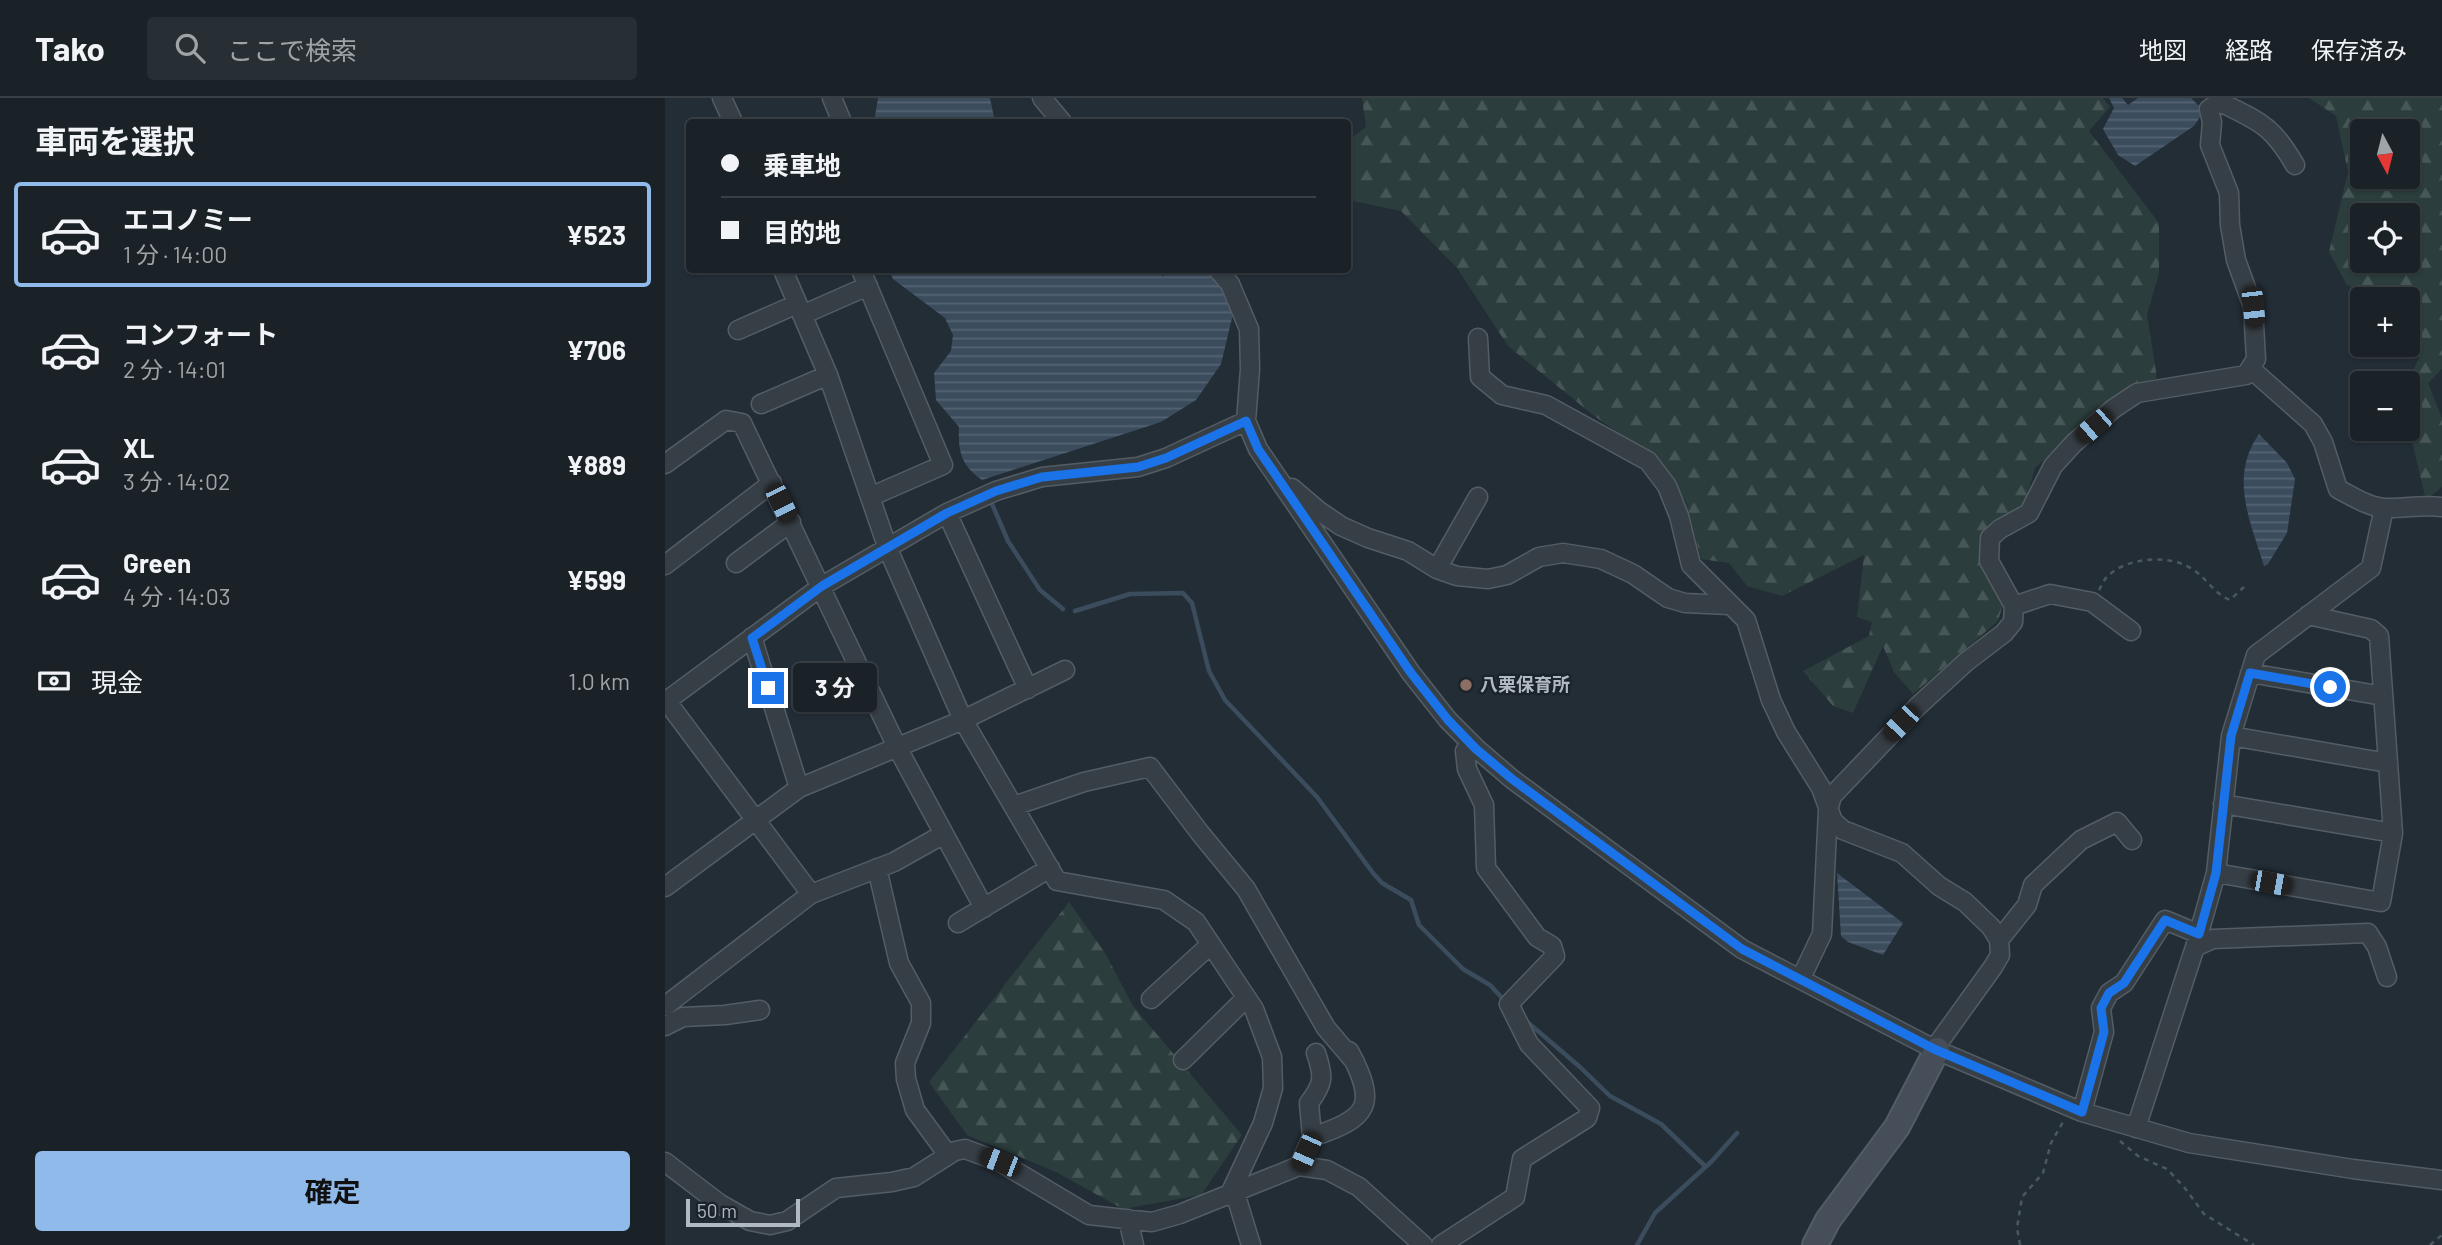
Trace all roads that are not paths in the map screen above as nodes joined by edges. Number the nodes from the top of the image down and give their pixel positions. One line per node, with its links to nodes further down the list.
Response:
1 (722, 98): 4 (street)
2 (832, 98): 5 (street)
3 (1042, 98): 6 (street)
4 (732, 119)
5 (835, 119)
6 (1060, 119)
7 (2295, 165): 14 (street)
8 (784, 273): 11 (street)
9 (1221, 273): 17 (street)
10 (864, 278): 11 (street); 21 (street)
11 (800, 310): 12 (street); 15 (street)
12 (738, 330)
13 (1478, 338): 32 (street)
14 (2251, 369): 24 (street); 33 (street)
15 (828, 375): 16 (street); 21 (street)
16 (761, 404)
17 (1246, 421): 19 (street); 25 (street)
18 (665, 464): 20 (street)
19 (1279, 481): 30 (street); 44 (street)
20 (772, 484): 26 (street); 29 (street)
21 (870, 497): 27 (street)
22 (1478, 497): 30 (street)
23 (2442, 507): 24 (street)
24 (2384, 508): 34 (street)
25 (947, 513): 27 (street); 39 (street)
26 (791, 523): 28 (street); 31 (street)
27 (888, 549): 31 (street); 42 (street)
28 (736, 563)
29 (665, 565)
30 (1437, 569): 32 (street)
31 (822, 586): 36 (street); 45 (street)
32 (1729, 605): 50 (street)
33 (2014, 606): 35 (street); 50 (street)
34 (2308, 615): 38 (street); 40 (street)
35 (2131, 631)
36 (752, 638): 41 (street); 47 (street)
37 (1066, 670): 39 (street)
38 (2250, 673): 40 (street); 43 (street)
39 (1028, 689): 42 (street)
40 (2383, 696): 46 (street)
41 (665, 701): 51 (street)
42 (964, 720): 45 (street); 49 (street)
43 (2231, 736): 46 (street); 48 (street)
44 (1470, 743): 66 (street); 89 (street)
45 (897, 747): 47 (street); 53 (street)
46 (2388, 763): 52 (street)
47 (799, 788): 51 (street)
48 (2223, 804): 52 (street); 57 (street)
49 (1014, 806): 55 (street); 76 (street)
50 (1828, 810): 62 (street); 66 (street)
51 (755, 820): 58 (street); 59 (street)
52 (2393, 833): 57 (street)
53 (944, 834): 56 (street); 60 (street)
54 (2131, 840): 62 (street)
55 (1049, 868): 60 (street); 64 (street)
56 (877, 869): 59 (street); 80 (street)
57 (2216, 873): 63 (street)
58 (665, 887)
59 (811, 894): 70 (street)
60 (984, 908): 61 (street)
61 (958, 923)
62 (1999, 940): 73 (street)
63 (2197, 941): 65 (street); 77 (street); 78 (street)
64 (1211, 944): 68 (street); 69 (street)
65 (2387, 977)
66 (1801, 978): 73 (street)
67 (1318, 992): 76 (street)
68 (1246, 998): 75 (street); 84 (street)
69 (1151, 999)
70 (665, 1006)
71 (760, 1010): 72 (street)
72 (665, 1026)
73 (1936, 1049): 77 (street); 90 (street)
74 (1317, 1053): 79 (street)
75 (1183, 1060)
76 (1355, 1062): 79 (street)
77 (2077, 1110): 78 (street)
78 (2136, 1128): 83 (street)
79 (1312, 1137): 82 (street)
80 (948, 1155): 81 (street); 85 (street)
81 (665, 1162)
82 (1299, 1166): 84 (street); 88 (street)
83 (2442, 1180)
84 (1232, 1194): 85 (street); 87 (street)
85 (1128, 1219): 86 (street)
86 (1134, 1245)
87 (1251, 1245)
88 (1423, 1245)
89 (1441, 1245)
90 (1815, 1245)

